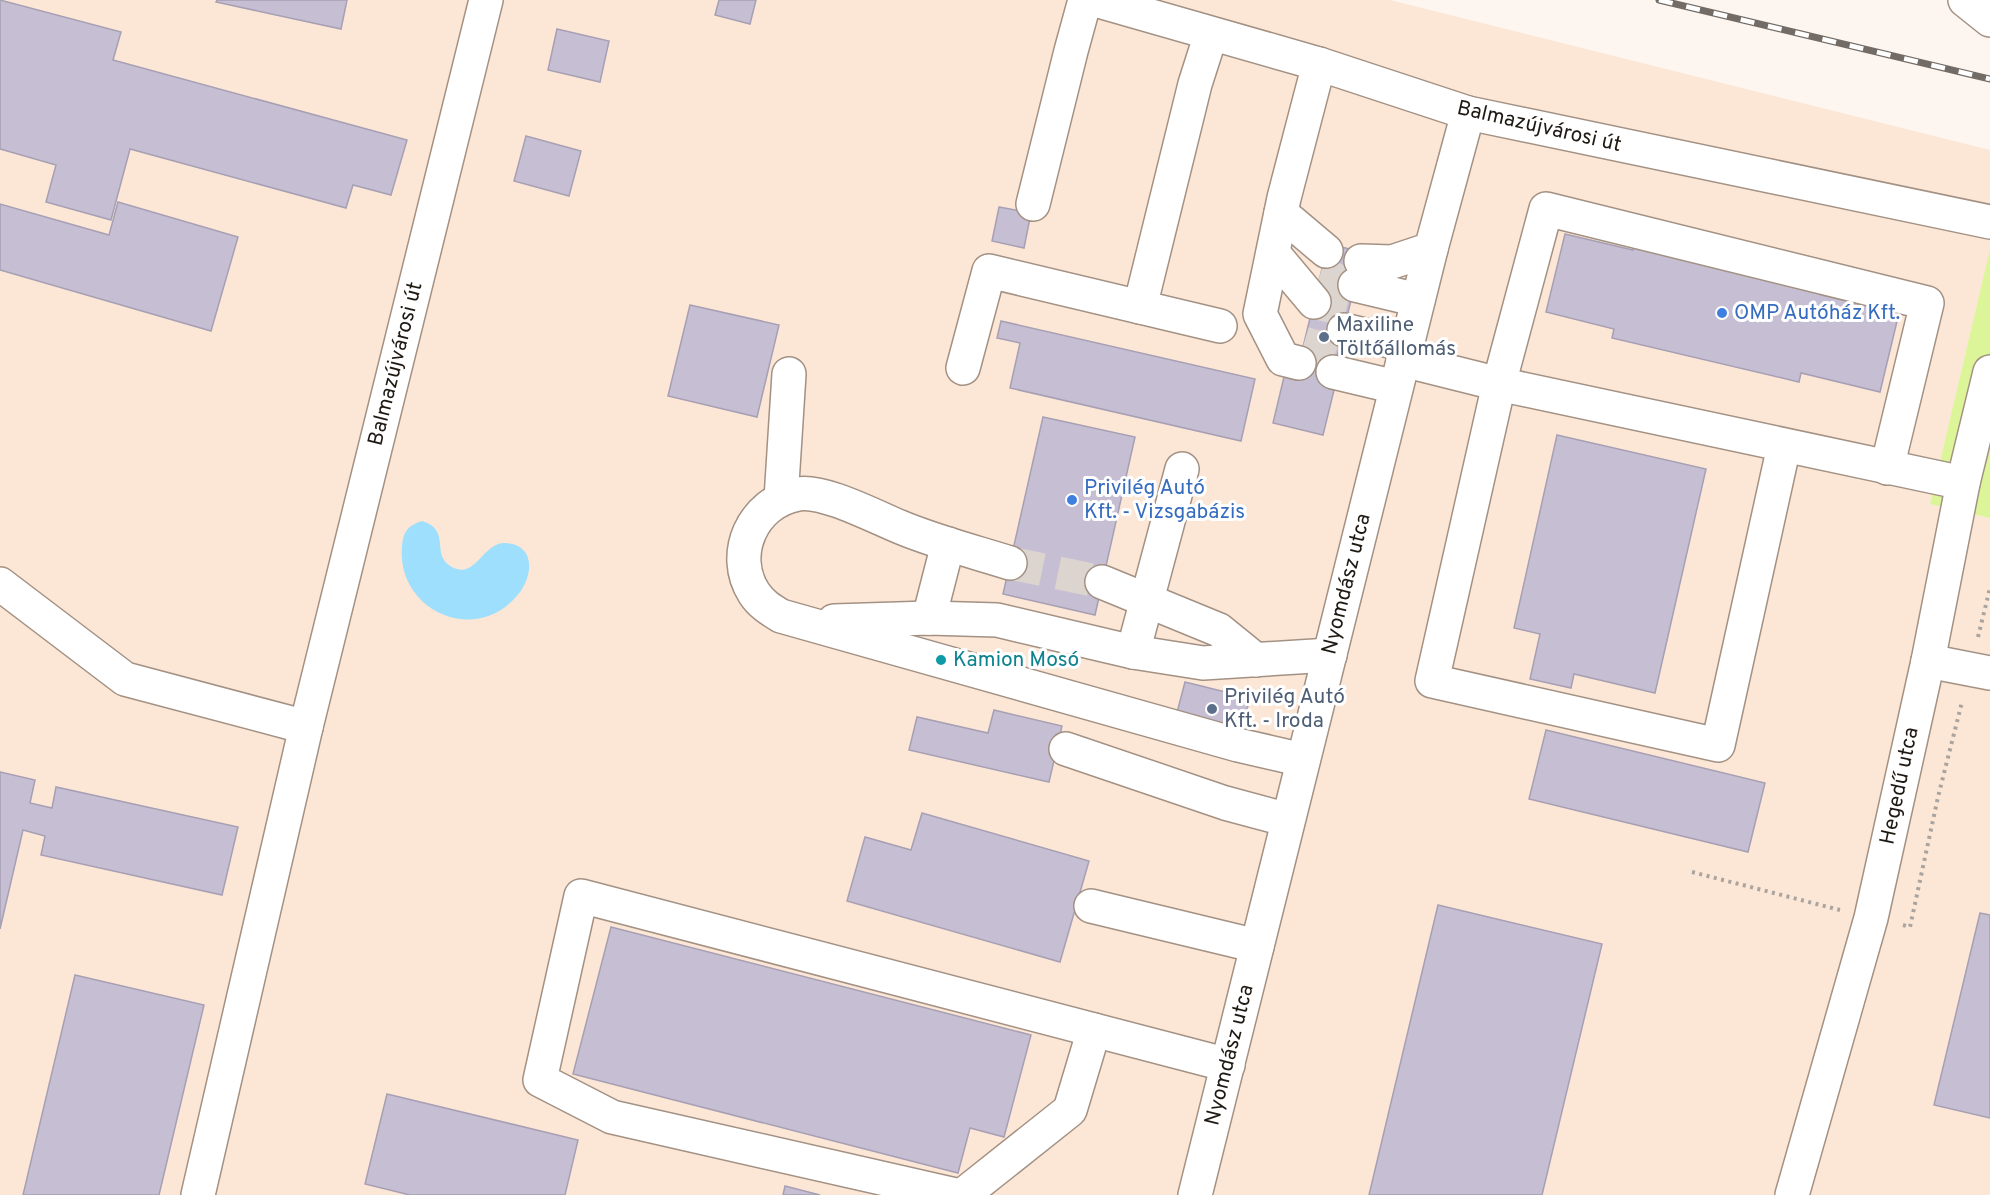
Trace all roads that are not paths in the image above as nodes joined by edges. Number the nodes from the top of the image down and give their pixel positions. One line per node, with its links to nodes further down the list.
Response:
1 (486, 0): 39 (street, Balmazújvárosi út)
2 (1085, 0): 9 (street)
3 (1095, 0): 6 (street, Balmazújvárosi út)
4 (1965, 0): 5 (street)
5 (1990, 20)
6 (1211, 34): 7 (street, Balmazújvárosi út); 13 (street)
7 (1319, 64): 8 (street, Balmazújvárosi út); 12 (street)
8 (1468, 113): 10 (street, Balmazújvárosi út); 11 (street, Nyomdász utca)
9 (1033, 204)
10 (1990, 222)
11 (1431, 249): 15 (street); 17 (street, Nyomdász utca)
12 (1273, 252): 14 (street); 14 (street); 14 (street)
13 (1140, 307): 16 (street); 18 (street)
14 (1312, 309)
15 (1347, 319): 17 (street); 17 (street); 17 (street)
16 (1220, 327)
17 (1406, 347): 21 (street); 35 (street, Nyomdász utca)
18 (963, 368)
19 (1990, 372): 25 (street, Hegedű utca)
20 (789, 374): 26 (street)
21 (1498, 384): 22 (street); 22 (street); 23 (street)
22 (1784, 446): 23 (street)
23 (1887, 468): 25 (street)
24 (1182, 469): 31 (street)
25 (1963, 483): 37 (street, Hegedű utca)
26 (781, 499): 27 (street); 33 (street)
27 (948, 544): 28 (street); 32 (street)
28 (1010, 563)
29 (1102, 582): 31 (street)
30 (0, 584): 39 (street)
31 (1147, 600): 34 (street); 36 (street)
32 (928, 618): 33 (street); 34 (street)
33 (799, 621): 41 (street)
34 (1133, 652): 36 (street)
35 (1329, 655): 36 (street); 41 (street, Nyomdász utca)
36 (1256, 660)
37 (1928, 661): 38 (street); 51 (street, Hegedű utca)
38 (1990, 673)
39 (306, 727): 47 (street, Balmazújvárosi út)
40 (1066, 749): 42 (street)
41 (1303, 760): 42 (street, Nyomdász utca)
42 (1288, 820): 44 (street, Nyomdász utca)
43 (1091, 906): 44 (street)
44 (1257, 946): 46 (street, Nyomdász utca)
45 (1094, 1030): 46 (street); 48 (street); 49 (street)
46 (1228, 1065): 50 (street, Nyomdász utca)
47 (198, 1195)
48 (956, 1195)
49 (963, 1195)
50 (1195, 1195)
51 (1792, 1195)

